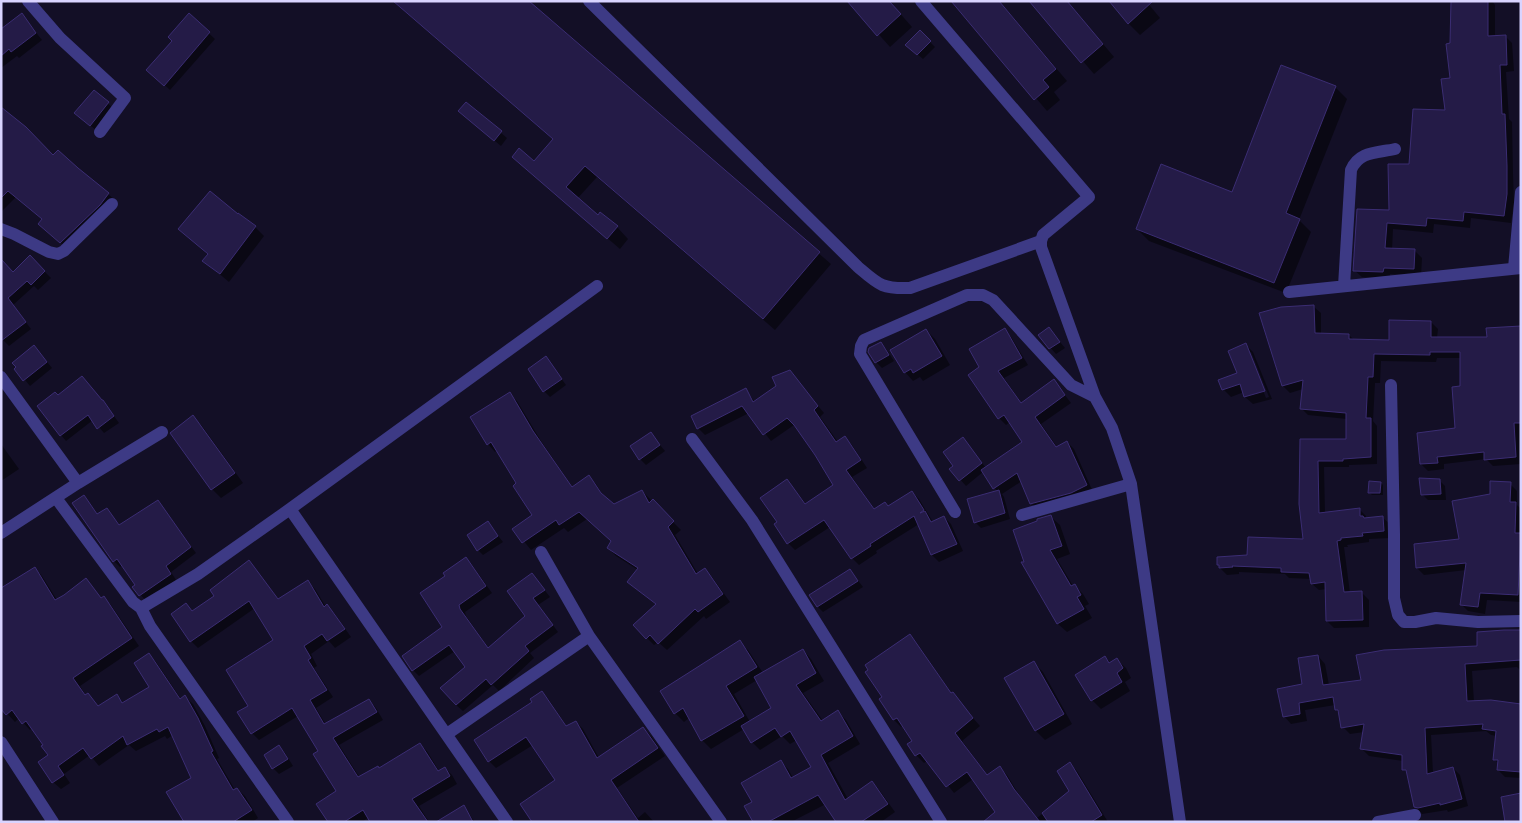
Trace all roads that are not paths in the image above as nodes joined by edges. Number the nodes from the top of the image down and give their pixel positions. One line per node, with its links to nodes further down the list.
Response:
1 (28, 1): 4 (street)
2 (588, 1): 9 (street)
3 (925, 3): 9 (street)
4 (100, 132)
5 (1395, 149): 12 (street)
6 (1521, 192): 10 (street)
7 (112, 204): 8 (street)
8 (2, 231)
9 (1041, 241): 16 (street)
10 (1517, 268): 12 (street)
11 (597, 286): 22 (street)
12 (1344, 286): 13 (street)
13 (1289, 292)
14 (1, 377): 19 (street)
15 (1391, 385): 28 (street)
16 (1095, 397): 20 (street); 23 (street)
17 (162, 432): 19 (street)
18 (692, 439): 37 (street)
19 (78, 483): 21 (street)
20 (1131, 484): 24 (street); 38 (street)
21 (56, 498): 25 (street); 27 (street)
22 (290, 509): 27 (street); 30 (street)
23 (956, 512)
24 (1022, 515)
25 (1, 534)
26 (540, 552): 29 (street)
27 (141, 608): 34 (street)
28 (1521, 621)
29 (590, 636): 30 (street); 36 (street)
30 (447, 734): 35 (street)
31 (1, 742): 33 (street)
32 (1415, 815): 39 (street)
33 (53, 822)
34 (288, 822)
35 (507, 822)
36 (721, 822)
37 (941, 822)
38 (1180, 822)
39 (1378, 822)

